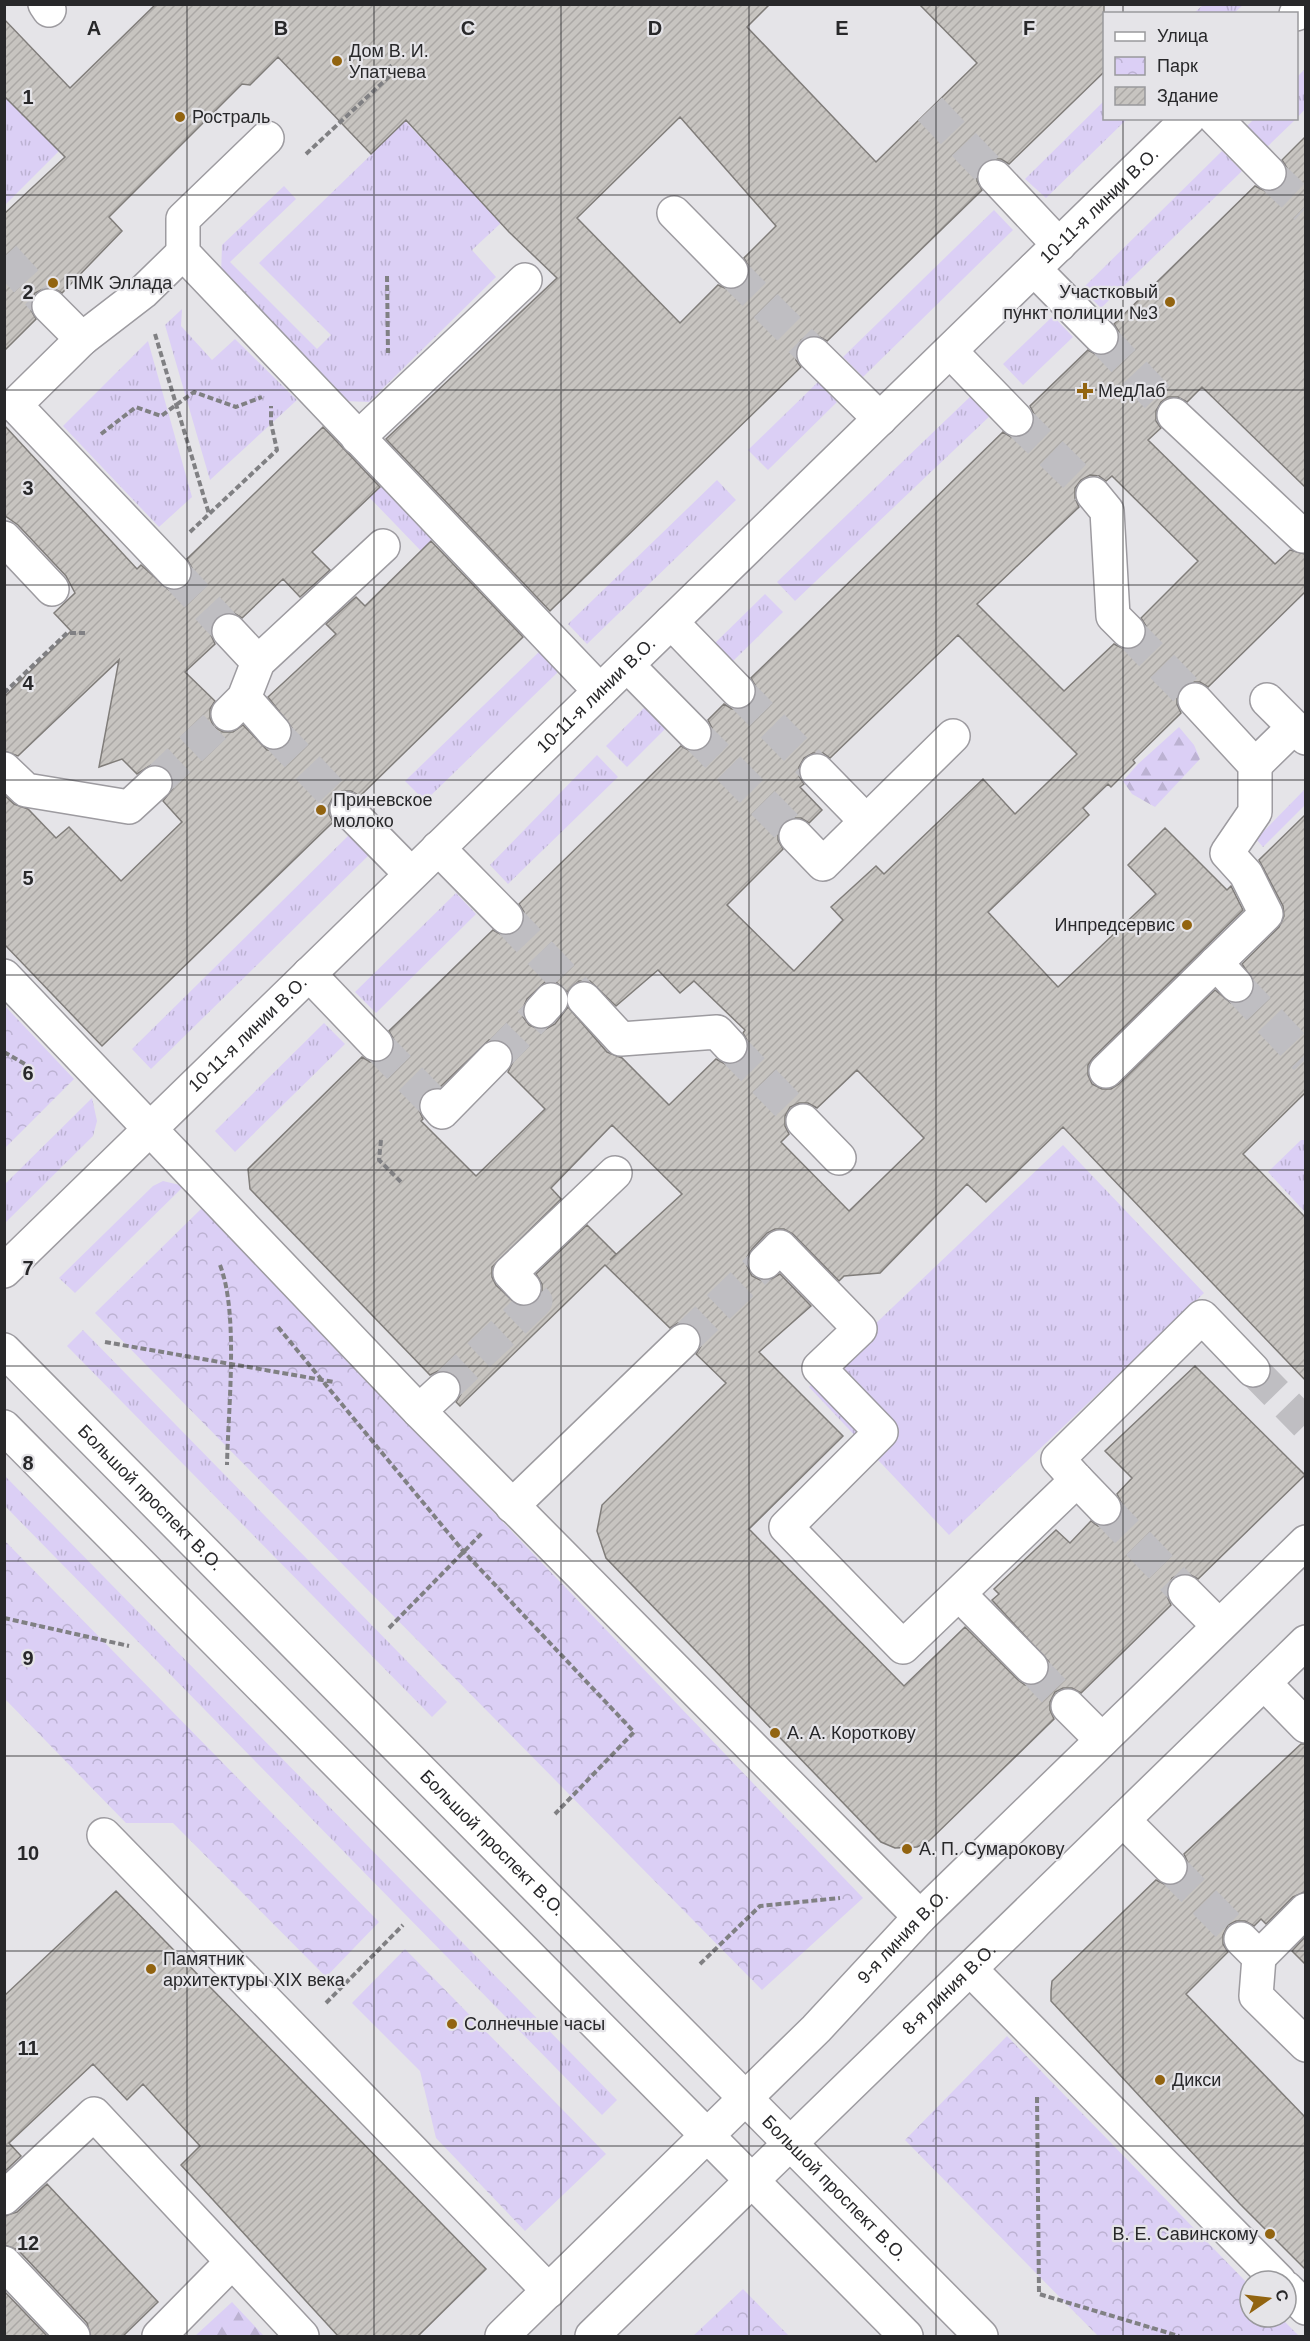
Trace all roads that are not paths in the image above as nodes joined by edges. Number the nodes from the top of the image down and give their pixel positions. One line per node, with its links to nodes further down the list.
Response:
1 (1187, 120): 7 (main road, 10-11-я линии В.О.)
2 (1217, 120): 4 (main road)
3 (267, 138): 8 (main road)
4 (1269, 173)
5 (995, 177): 7 (main road)
6 (674, 213): 10 (main road)
7 (1059, 244): 9 (main road, 10-11-я линии В.О.)
8 (183, 252): 14 (main road); 21 (main road)
9 (1034, 269): 13 (main road); 15 (main road, 10-11-я линии В.О.)
10 (732, 271)
11 (525, 280): 21 (main road)
12 (49, 306): 14 (main road)
13 (1101, 337)
14 (82, 339): 17 (main road)
15 (950, 351): 19 (main road, 10-11-я линии В.О.); 20 (main road)
16 (814, 354): 19 (main road)
17 (10, 410): 26 (main road)
18 (1174, 415): 23 (main road)
19 (880, 419): 28 (main road, 10-11-я линии В.О.)
20 (1016, 419)
21 (358, 438): 33 (main road)
22 (1093, 494): 30 (main road)
23 (1303, 536)
24 (4, 537): 27 (main road)
25 (383, 546): 31 (main road)
26 (167, 565)
27 (52, 589)
28 (671, 622): 32 (main road, 10-11-я линии В.О.); 34 (main road)
29 (229, 631): 31 (main road)
30 (1128, 631)
31 (258, 662): 37 (main road)
32 (627, 665): 33 (main road, 10-11-я линии В.О.); 38 (main road)
33 (600, 691): 48 (main road, 10-11-я линии В.О.)
34 (738, 691)
35 (1195, 700): 41 (main road)
36 (1267, 700): 39 (main road)
37 (274, 732)
38 (694, 733)
39 (1300, 733): 41 (main road)
40 (953, 736): 46 (main road)
41 (1255, 765): 57 (main road)
42 (4, 769): 44 (main road)
43 (817, 771): 46 (main road)
44 (155, 783)
45 (347, 808): 49 (main road)
46 (866, 821): 47 (main road)
47 (796, 836)
48 (438, 848): 49 (main road, 10-11-я линии В.О.); 50 (main road)
49 (411, 874): 51 (main road, 10-11-я линии В.О.)
50 (506, 917)
51 (309, 974): 54 (main road); 60 (main road, 10-11-я линии В.О.)
52 (4, 976): 60 (main road)
53 (584, 999): 55 (main road)
54 (376, 1044)
55 (730, 1046)
56 (495, 1058): 58 (main road)
57 (1106, 1071)
58 (437, 1106)
59 (803, 1121): 61 (main road)
60 (150, 1128): 64 (main road, 10-11-я линии В.О.); 70 (main road)
61 (839, 1158)
62 (615, 1173): 65 (main road)
63 (765, 1262): 77 (main road)
64 (4, 1271)
65 (524, 1288)
66 (683, 1341): 73 (main road)
67 (4, 1350): 92 (main road, Большой проспект В.О.)
68 (1252, 1370): 72 (main road)
69 (443, 1389): 70 (main road)
70 (419, 1411): 73 (main road)
71 (4, 1427): 93 (main road)
72 (1077, 1480): 74 (main road); 77 (main road)
73 (512, 1506): 89 (main road)
74 (1104, 1508)
75 (1305, 1542): 78 (main road, 9-я линия В.О.)
76 (1185, 1592): 78 (main road)
77 (959, 1594): 80 (main road)
78 (1219, 1626): 84 (main road, 9-я линия В.О.)
79 (1305, 1642): 81 (main road, 8-я линия В.О.)
80 (1031, 1667)
81 (1264, 1683): 83 (main road); 85 (main road, 8-я линия В.О.)
82 (1068, 1706): 84 (main road)
83 (1305, 1726)
84 (1102, 1740): 89 (main road, 9-я линия В.О.)
85 (1122, 1820): 87 (main road); 90 (main road, 8-я линия В.О.)
86 (104, 1834): 100 (main road)
87 (1170, 1867)
88 (1305, 1911): 91 (main road)
89 (920, 1917): 92 (main road, 9-я линия В.О.)
90 (970, 1969): 94 (main road, 8-я линия В.О.); 99 (main road)
91 (1305, 2045)
92 (747, 2097): 93 (main road, 9-я линия В.О.); 94 (main road, Большой проспект В.О.)
93 (708, 2135): 95 (main road); 100 (main road, 9-я линия В.О.)
94 (791, 2143): 95 (main road, 8-я линия В.О.); 107 (main road, Большой проспект В.О.)
95 (753, 2181): 101 (main road, 8-я линия В.О.); 106 (main road)
96 (4, 2198): 97 (main road)
97 (232, 2262): 103 (main road); 104 (main road)
98 (4, 2263): 102 (main road)
99 (1267, 2269)
100 (549, 2291): 105 (main road, 9-я линия В.О.)
101 (592, 2336)
102 (73, 2337)
103 (159, 2337)
104 (302, 2337)
105 (502, 2337)
106 (906, 2337)
107 (981, 2337)

